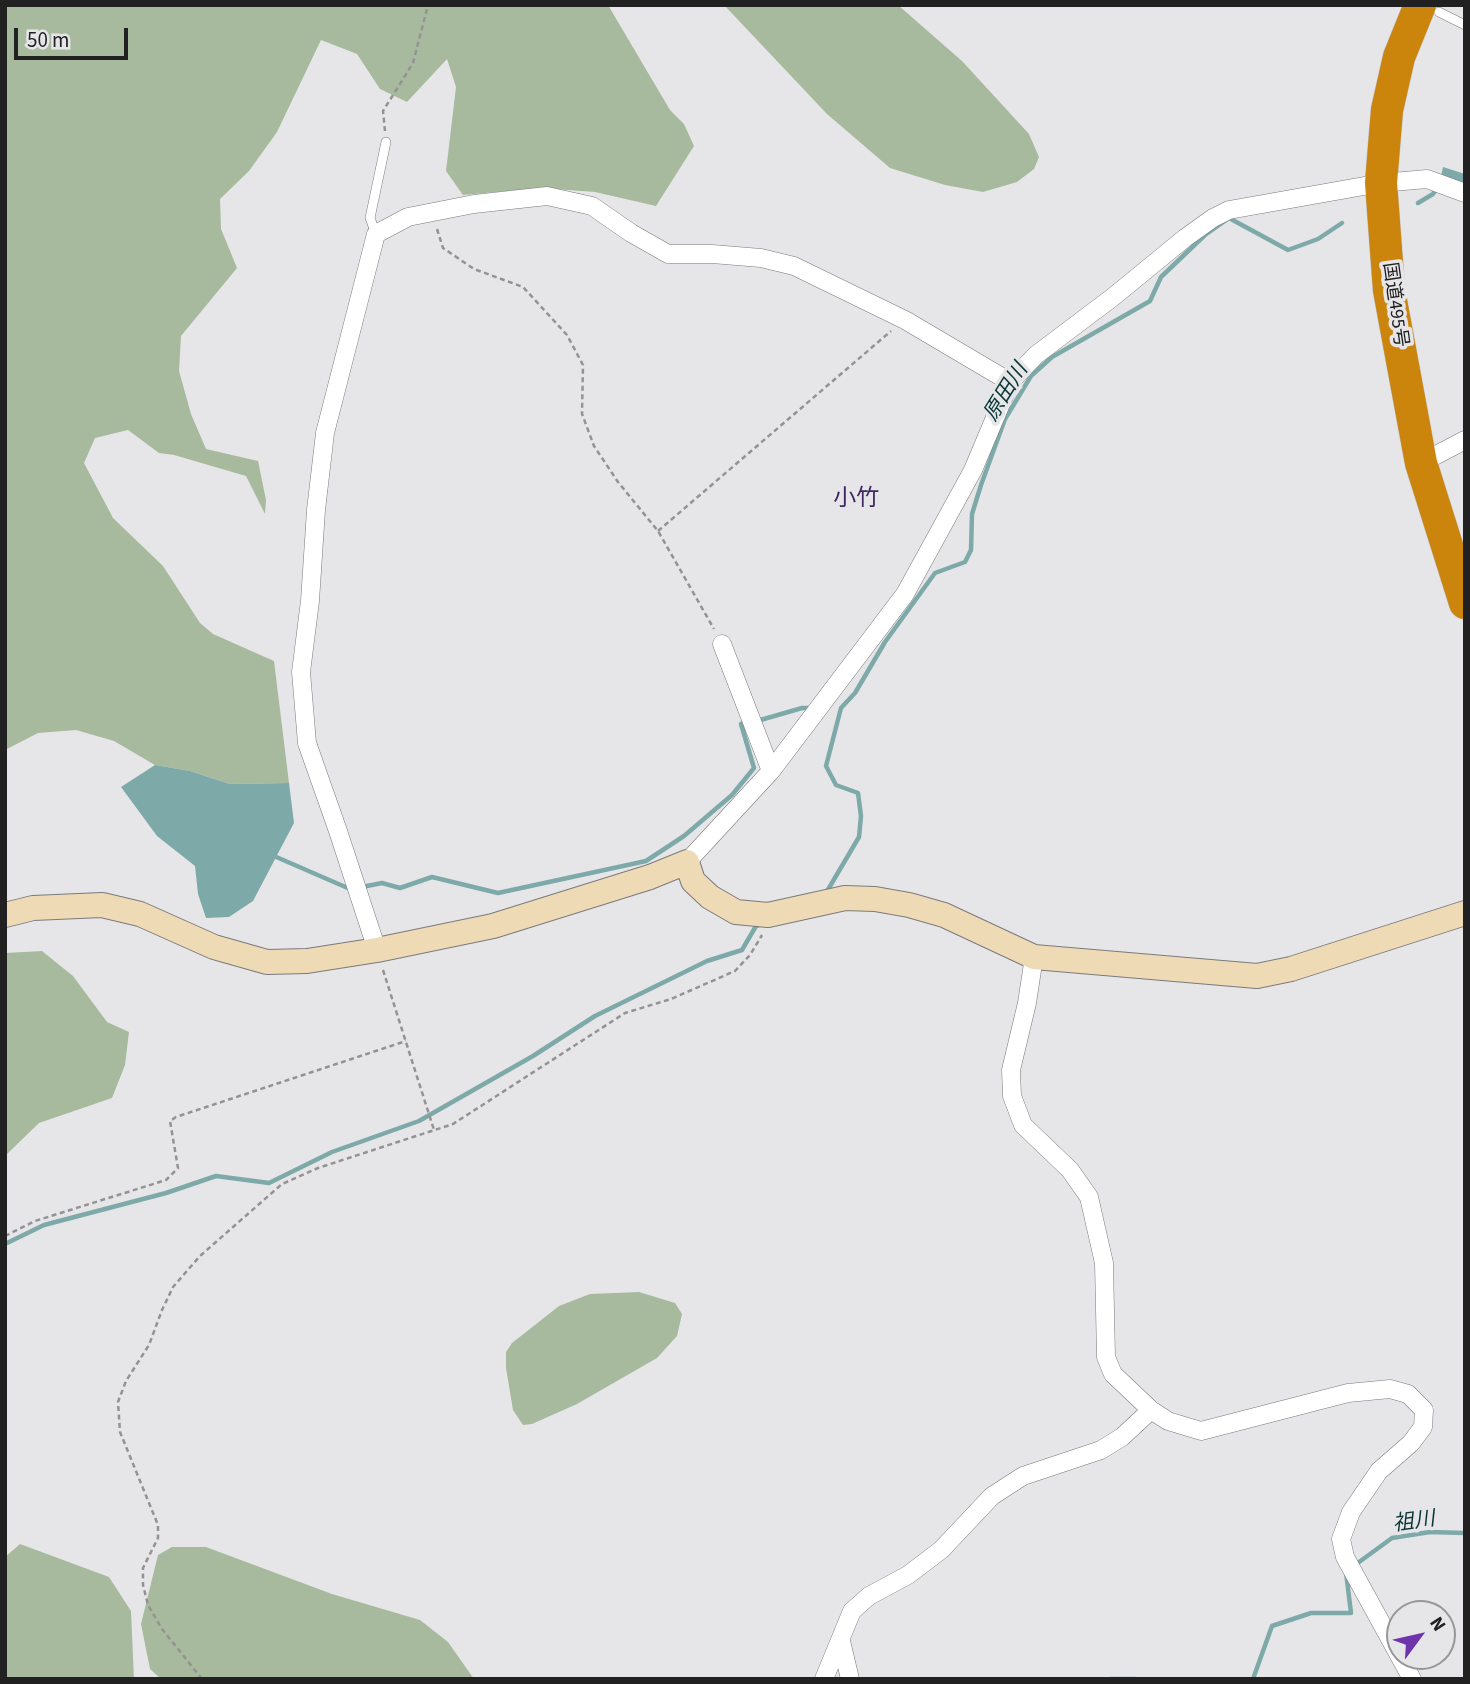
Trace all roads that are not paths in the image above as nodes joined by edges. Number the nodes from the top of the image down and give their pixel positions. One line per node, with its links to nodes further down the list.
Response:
1 (1438, 10): 3 (highway, 国道495号)
2 (386, 142): 5 (lane)
3 (1392, 182): 4 (street); 6 (street); 7 (highway, 国道495号)
4 (1465, 193)
5 (376, 234): 6 (street); 15 (street)
6 (1010, 382): 11 (street)
7 (1442, 452): 8 (highway, 国道495号); 9 (highway, 国道495号)
8 (1465, 547)
9 (1465, 603)
10 (722, 644): 11 (street)
11 (771, 771): 12 (street)
12 (687, 862): 15 (street); 16 (street)
13 (1465, 914): 16 (street)
14 (5, 915): 15 (street)
15 (377, 950)
16 (1034, 957): 17 (street)
17 (1151, 1410): 18 (street); 21 (street)
18 (841, 1642): 19 (street); 20 (street)
19 (824, 1679)
20 (850, 1679)
21 (1412, 1679)

